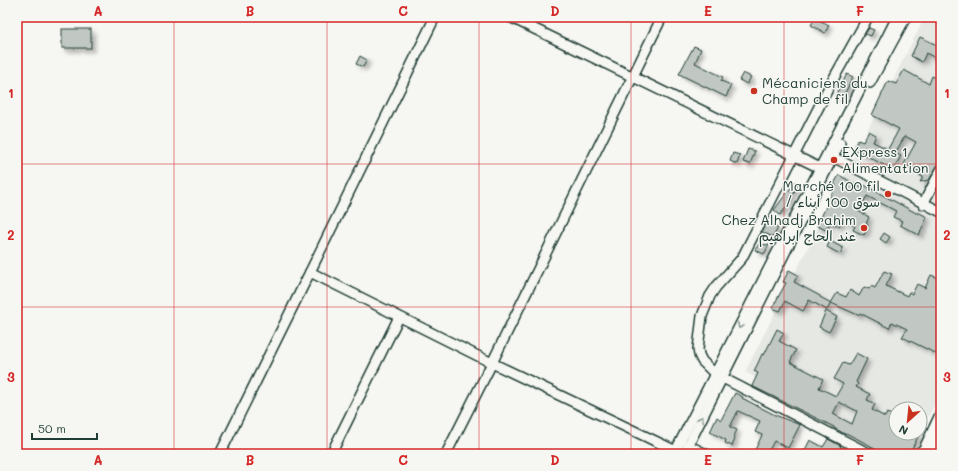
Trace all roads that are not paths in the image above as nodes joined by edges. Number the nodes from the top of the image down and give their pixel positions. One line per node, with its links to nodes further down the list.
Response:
1 (435, 17): 14 (street)
2 (510, 17): 7 (street)
3 (662, 17): 7 (street)
4 (868, 17): 8 (street)
5 (897, 17): 10 (street)
6 (906, 17): 9 (street)
7 (632, 78): 8 (street); 16 (street)
8 (795, 156): 10 (street); 17 (street)
9 (833, 157): 12 (street); 17 (street)
10 (820, 168): 17 (street, one-way to 17)
11 (941, 170): 12 (street)
12 (924, 204): 13 (street)
13 (941, 212)
14 (310, 272): 15 (street); 23 (street)
15 (399, 317): 16 (street); 24 (street)
16 (492, 363): 22 (street); 25 (street)
17 (719, 375): 20 (street, one-way to 17); 22 (street); 27 (street)
18 (941, 416): 21 (main road)
19 (941, 435): 28 (main road)
20 (688, 445): 22 (street); 26 (street)
21 (922, 452): 28 (main road)
22 (678, 453)
23 (220, 454)
24 (331, 454)
25 (446, 454)
26 (706, 454)
27 (870, 454)
28 (941, 454)

